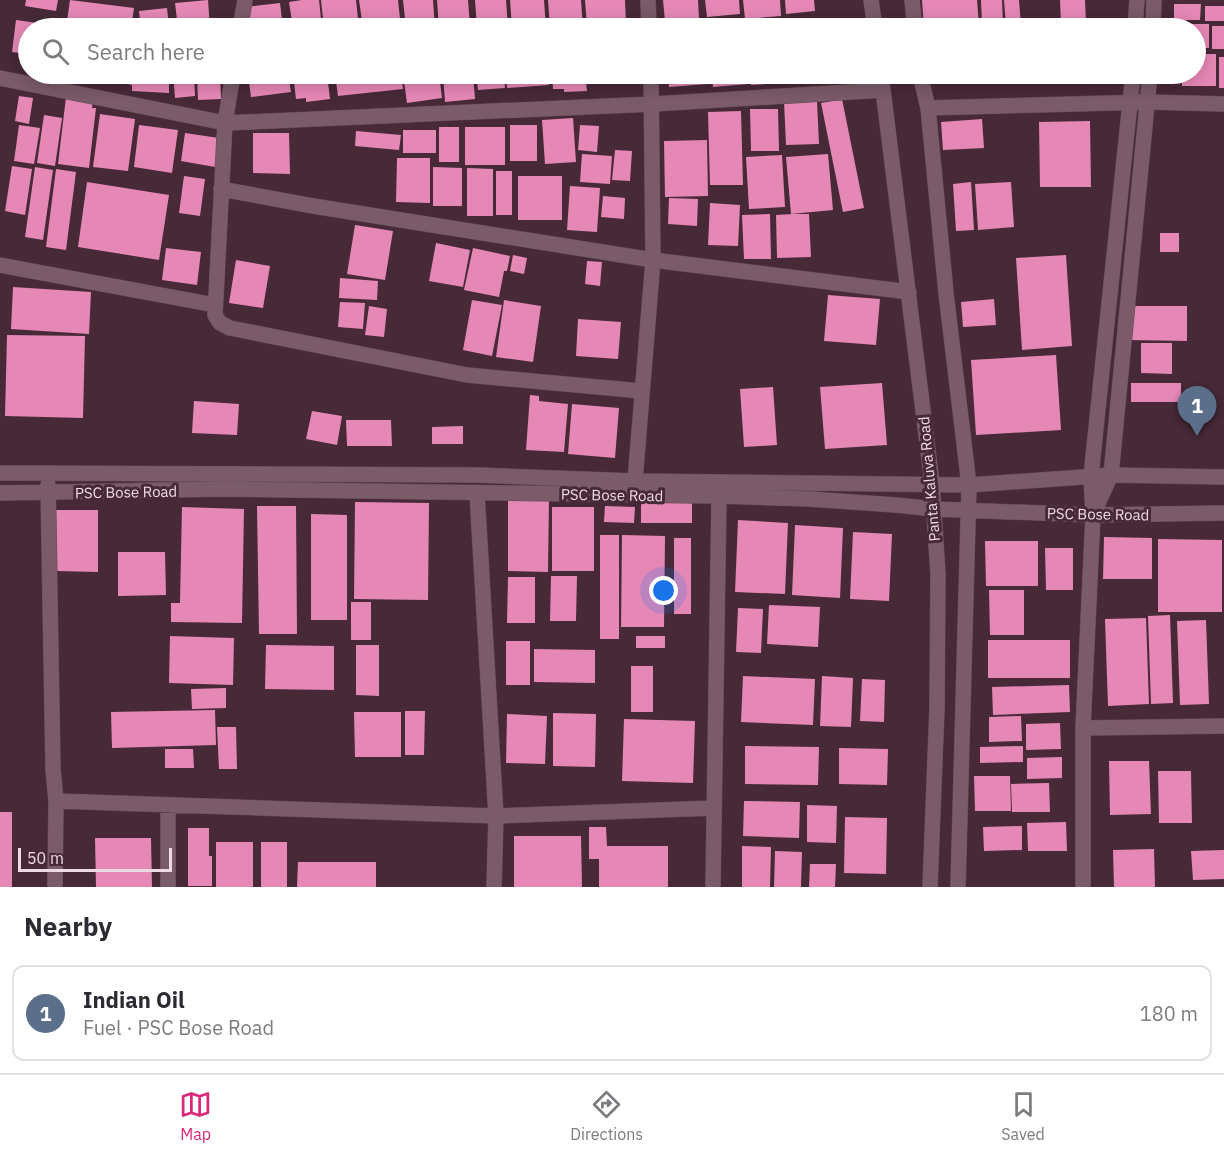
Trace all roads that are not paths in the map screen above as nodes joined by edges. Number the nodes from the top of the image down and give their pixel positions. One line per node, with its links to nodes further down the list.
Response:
1 (245, 0): 7 (street)
2 (648, 0): 8 (street)
3 (871, 0): 9 (street)
4 (912, 0): 10 (street)
5 (1137, 0): 11 (street)
6 (1154, 0): 12 (street)
7 (242, 18)
8 (649, 18)
9 (874, 18)
10 (914, 18)
11 (1136, 18)
12 (1153, 18)
13 (0, 78): 14 (street)
14 (18, 82)
15 (30, 84): 28 (street)
16 (231, 84): 28 (street)
17 (652, 84): 25 (street)
18 (882, 84): 22 (street, Panta Kaluva Road)
19 (922, 84): 27 (street)
20 (1132, 84): 23 (street)
21 (1149, 84): 24 (street)
22 (883, 90): 25 (street); 32 (street, Panta Kaluva Road)
23 (1131, 102): 24 (street); 27 (street); 38 (street)
24 (1148, 102): 26 (street); 37 (street)
25 (653, 104): 28 (street); 30 (street)
26 (1224, 104)
27 (928, 108): 42 (street)
28 (225, 123): 29 (street)
29 (221, 189): 30 (street); 33 (street)
30 (652, 260): 32 (street); 34 (street)
31 (0, 265): 33 (street)
32 (909, 292): 41 (street, Panta Kaluva Road)
33 (215, 305): 34 (street)
34 (641, 391): 40 (street)
35 (0, 473): 36 (street, PSC Bose Road)
36 (48, 473): 40 (street, PSC Bose Road); 44 (street)
37 (1111, 475): 38 (street, PSC Bose Road); 39 (street, PSC Bose Road); 50 (street)
38 (1091, 476): 42 (street, PSC Bose Road); 50 (street)
39 (1224, 477)
40 (635, 481): 41 (street, PSC Bose Road)
41 (932, 483): 42 (street, PSC Bose Road); 47 (street, Panta Kaluva Road)
42 (969, 485): 48 (street)
43 (0, 493): 44 (street, PSC Bose Road)
44 (48, 493): 45 (street, PSC Bose Road); 53 (street)
45 (477, 493): 46 (street, PSC Bose Road); 56 (street)
46 (719, 496): 47 (street, PSC Bose Road); 55 (street)
47 (934, 509): 48 (street, PSC Bose Road); 61 (street, Panta Kaluva Road)
48 (969, 510): 50 (street, PSC Bose Road); 62 (street)
49 (1224, 513): 50 (street, PSC Bose Road)
50 (1093, 515): 52 (street)
51 (1224, 726): 52 (street)
52 (1083, 728): 63 (street)
53 (56, 801): 54 (street); 57 (street)
54 (168, 806): 56 (street); 58 (street)
55 (714, 808): 56 (street); 60 (street)
56 (496, 816): 59 (street)
57 (55, 887)
58 (168, 887)
59 (494, 887)
60 (713, 887)
61 (930, 887)
62 (958, 887)
63 (1083, 887)

